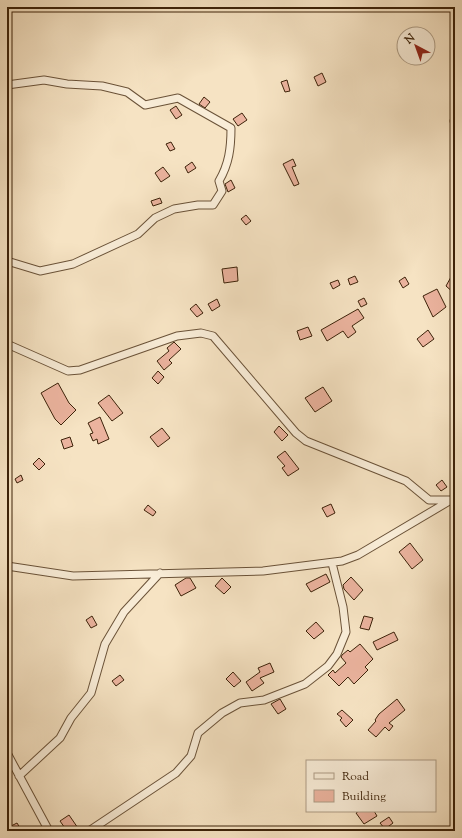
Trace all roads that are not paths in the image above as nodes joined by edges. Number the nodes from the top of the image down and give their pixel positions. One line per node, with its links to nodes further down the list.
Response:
1 (7, 85): 2 (street)
2 (7, 261)
3 (7, 344): 4 (street)
4 (453, 499): 5 (street)
5 (332, 563): 7 (street); 11 (street)
6 (7, 566): 7 (street)
7 (160, 573): 9 (street)
8 (7, 753): 9 (street)
9 (20, 776): 10 (street)
10 (49, 831)
11 (89, 831)

